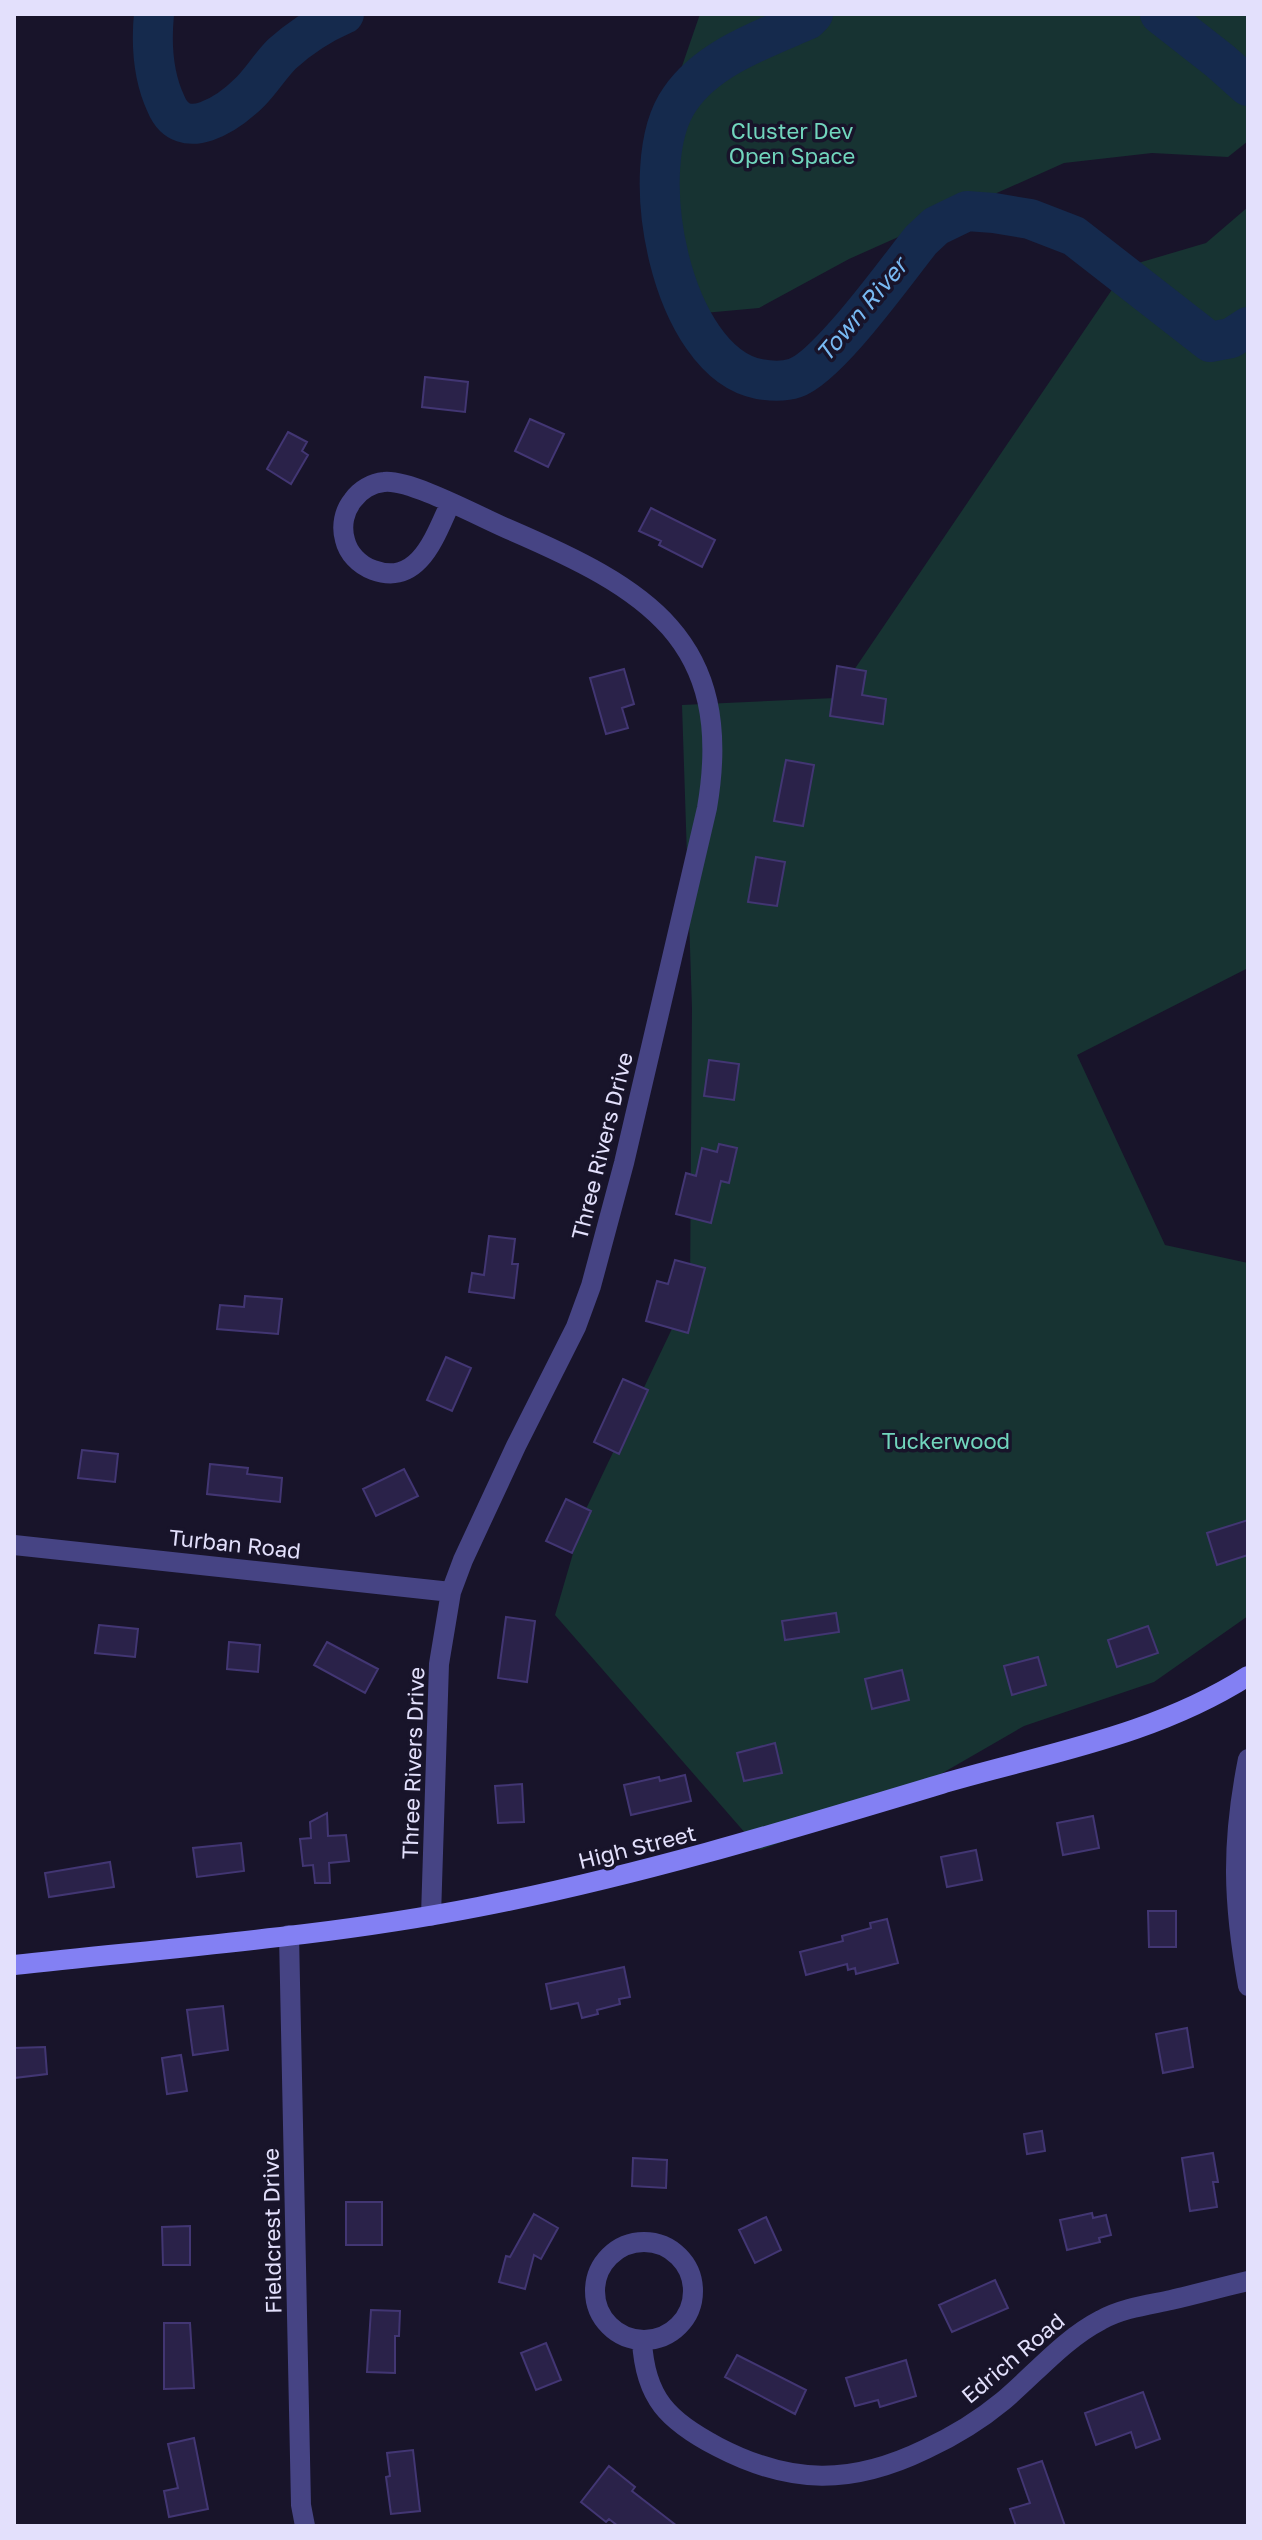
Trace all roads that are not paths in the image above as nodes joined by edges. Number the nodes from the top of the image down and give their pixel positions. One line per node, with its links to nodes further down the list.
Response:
1 (450, 504): 1 (street, Three Rivers Drive); 3 (street, Three Rivers Drive)
2 (14, 1545): 3 (street, Turban Road)
3 (451, 1592): 6 (street, Three Rivers Drive)
4 (1248, 1676): 6 (street, High Street)
5 (1248, 1759): 9 (street)
6 (431, 1916): 7 (street, High Street)
7 (289, 1935): 8 (street, High Street); 12 (street, Fieldcrest Drive)
8 (14, 1965)
9 (1248, 1986)
10 (1248, 2281): 11 (street, Edrich Road)
11 (642, 2341): 11 (street)
12 (305, 2526)

